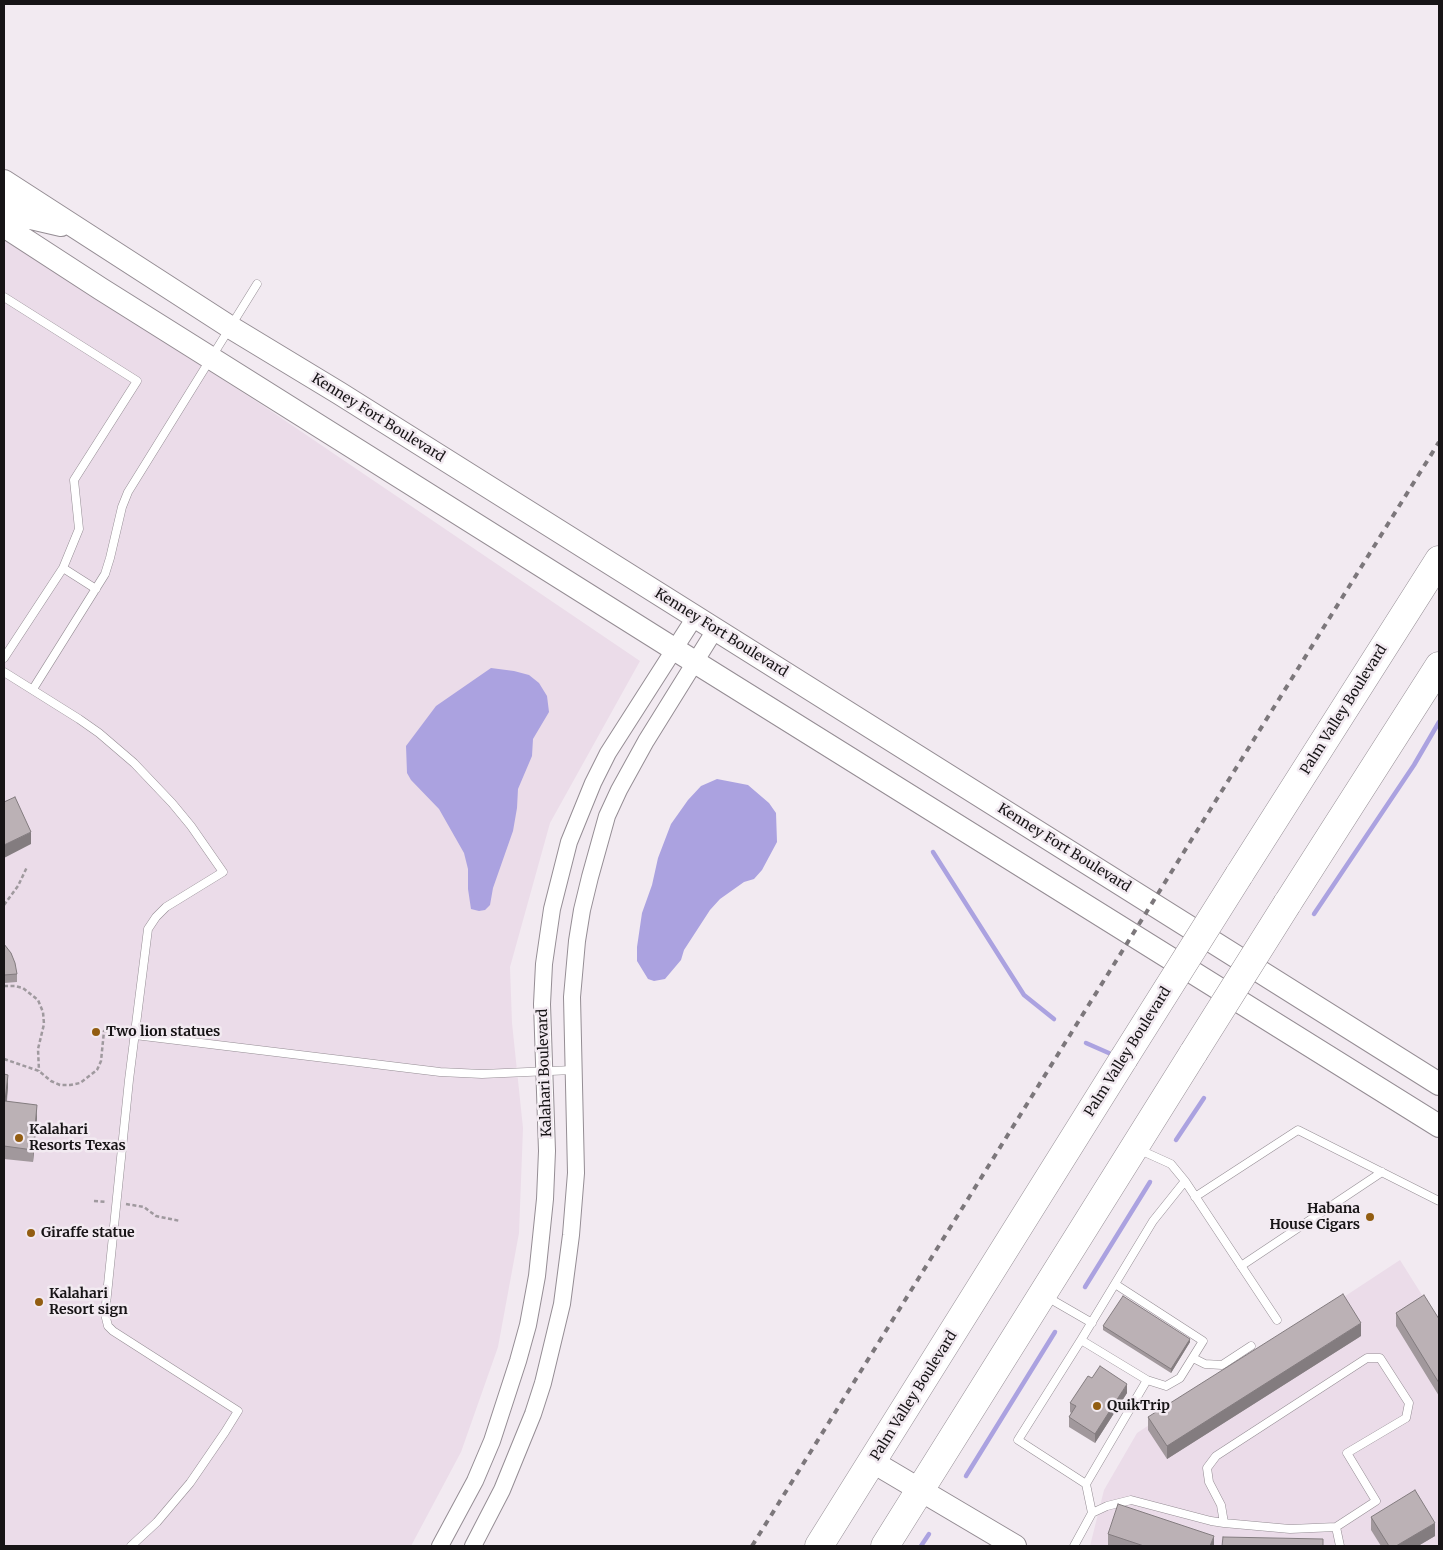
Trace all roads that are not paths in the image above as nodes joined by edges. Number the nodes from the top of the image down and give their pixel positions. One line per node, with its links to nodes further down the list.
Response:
1 (4, 181): 4 (main road, Kenney Fort Boulevard)
2 (4, 205): 4 (main road)
3 (4, 226): 8 (main road)
4 (79, 230): 7 (main road, Kenney Fort Boulevard)
5 (257, 284): 7 (lane)
6 (4, 297): 10 (lane)
7 (230, 327): 8 (lane); 12 (main road, Kenney Fort Boulevard)
8 (211, 358): 11 (lane); 14 (main road)
9 (1439, 560): 39 (highway, Palm Valley Boulevard, bridge)
10 (63, 568): 11 (lane); 15 (lane)
11 (96, 589): 19 (lane)
12 (695, 617): 13 (main road, Kenney Fort Boulevard); 14 (street, Kalahari Boulevard)
13 (715, 630): 16 (street, Kalahari Boulevard); 23 (main road, Kenney Fort Boulevard)
14 (674, 649): 16 (main road); 22 (street, Kalahari Boulevard)
15 (4, 658)
16 (695, 662): 21 (street, Kalahari Boulevard); 24 (main road)
17 (1439, 666): 25 (highway, bridge)
18 (4, 672): 19 (lane)
19 (33, 689): 20 (lane)
20 (134, 1035): 22 (lane); 45 (lane)
21 (573, 1070): 22 (lane); 47 (street, Kalahari Boulevard)
22 (545, 1071): 46 (street, Kalahari Boulevard)
23 (1439, 1084)
24 (1439, 1126)
25 (1135, 1148): 27 (lane); 32 (highway)
26 (1382, 1172): 28 (lane); 29 (lane); 30 (lane)
27 (1185, 1181): 28 (lane); 31 (lane)
28 (1195, 1197): 30 (lane)
29 (1439, 1201)
30 (1241, 1266): 33 (lane)
31 (1115, 1284): 34 (lane); 37 (lane)
32 (1043, 1295): 34 (lane); 41 (highway)
33 (1276, 1320)
34 (1092, 1323): 35 (lane)
35 (1081, 1340): 38 (lane); 40 (lane)
36 (1251, 1346): 37 (lane)
37 (1193, 1358): 38 (lane)
38 (1147, 1380): 40 (lane)
39 (872, 1462): 41 (main road); 48 (highway, Palm Valley Boulevard)
40 (1086, 1484): 42 (lane)
41 (920, 1490): 49 (highway); 50 (main road)
42 (1092, 1513): 43 (lane); 51 (lane)
43 (1224, 1524): 44 (lane); 44 (lane)
44 (1336, 1527): 52 (lane)
45 (131, 1546)
46 (440, 1546)
47 (473, 1546)
48 (819, 1546)
49 (884, 1546)
50 (1015, 1546)
51 (1074, 1546)
52 (1340, 1546)

